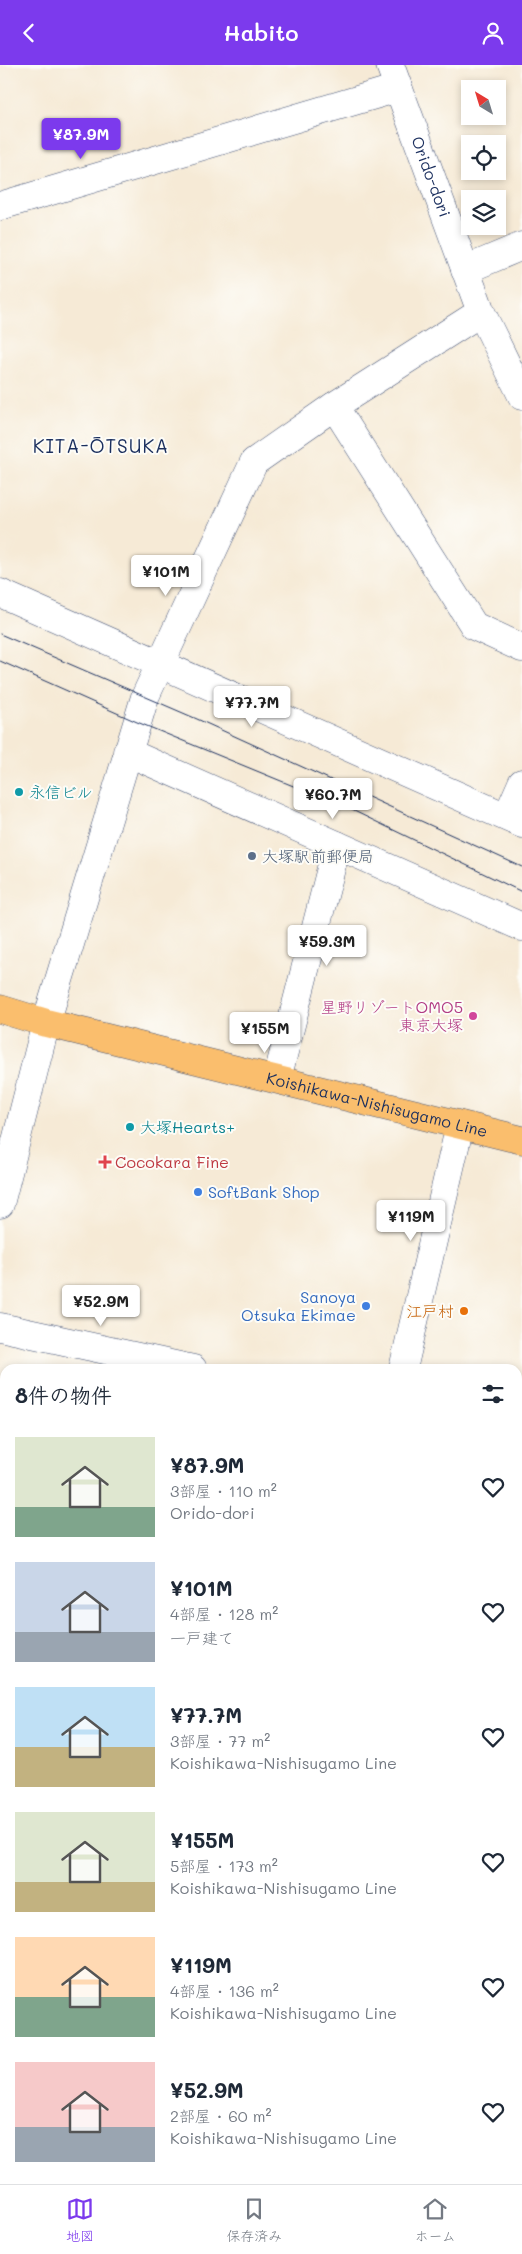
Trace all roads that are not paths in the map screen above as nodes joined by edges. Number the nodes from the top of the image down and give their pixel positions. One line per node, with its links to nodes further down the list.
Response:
1 (394, 76): 2 (street); 4 (street, Orido-dori)
2 (0, 206)
3 (522, 246): 4 (street)
4 (466, 270): 5 (street, Orido-dori)
5 (481, 312): 6 (street, Orido-dori); 7 (street)
6 (522, 396)
7 (334, 406): 9 (street); 10 (street)
8 (0, 593): 10 (street)
9 (522, 648)
10 (159, 663): 11 (street); 13 (street)
11 (127, 752): 14 (street); 17 (street)
12 (522, 783): 13 (street)
13 (514, 821)
14 (337, 845): 15 (street); 18 (street)
15 (522, 927)
16 (0, 1009): 17 (main road, Koishikawa-Nishisugamo Line)
17 (46, 1023): 18 (main road, Koishikawa-Nishisugamo Line); 21 (street)
18 (277, 1079): 19 (main road, Koishikawa-Nishisugamo Line)
19 (460, 1125): 20 (main road, Koishikawa-Nishisugamo Line); 24 (street)
20 (522, 1140)
21 (0, 1204)
22 (0, 1327): 23 (street)
23 (169, 1364)
24 (404, 1364)

